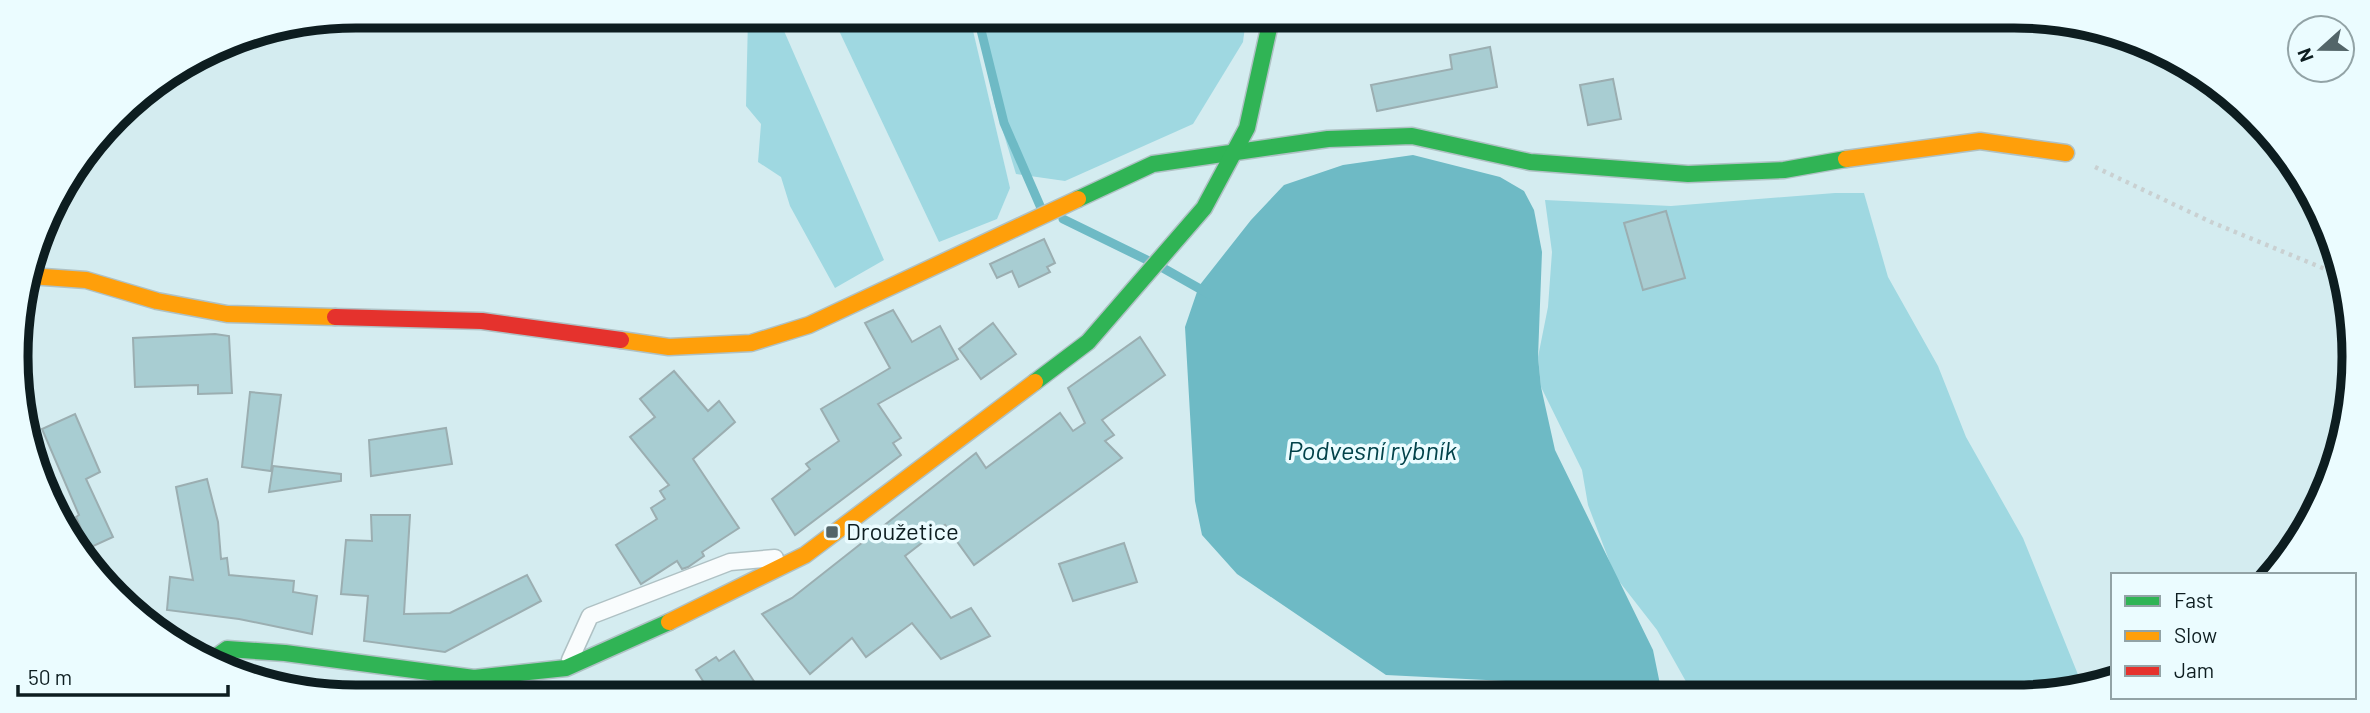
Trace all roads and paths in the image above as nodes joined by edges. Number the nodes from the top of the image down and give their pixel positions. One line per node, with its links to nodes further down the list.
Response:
1 (1269, 28): 2 (street)
2 (1234, 153): 3 (street); 5 (street); 6 (street)
3 (2066, 153): 4 (path)
4 (2331, 272)
5 (38, 277)
6 (805, 555): 8 (street); 8 (lane)
7 (219, 655): 8 (street)
8 (566, 668)

